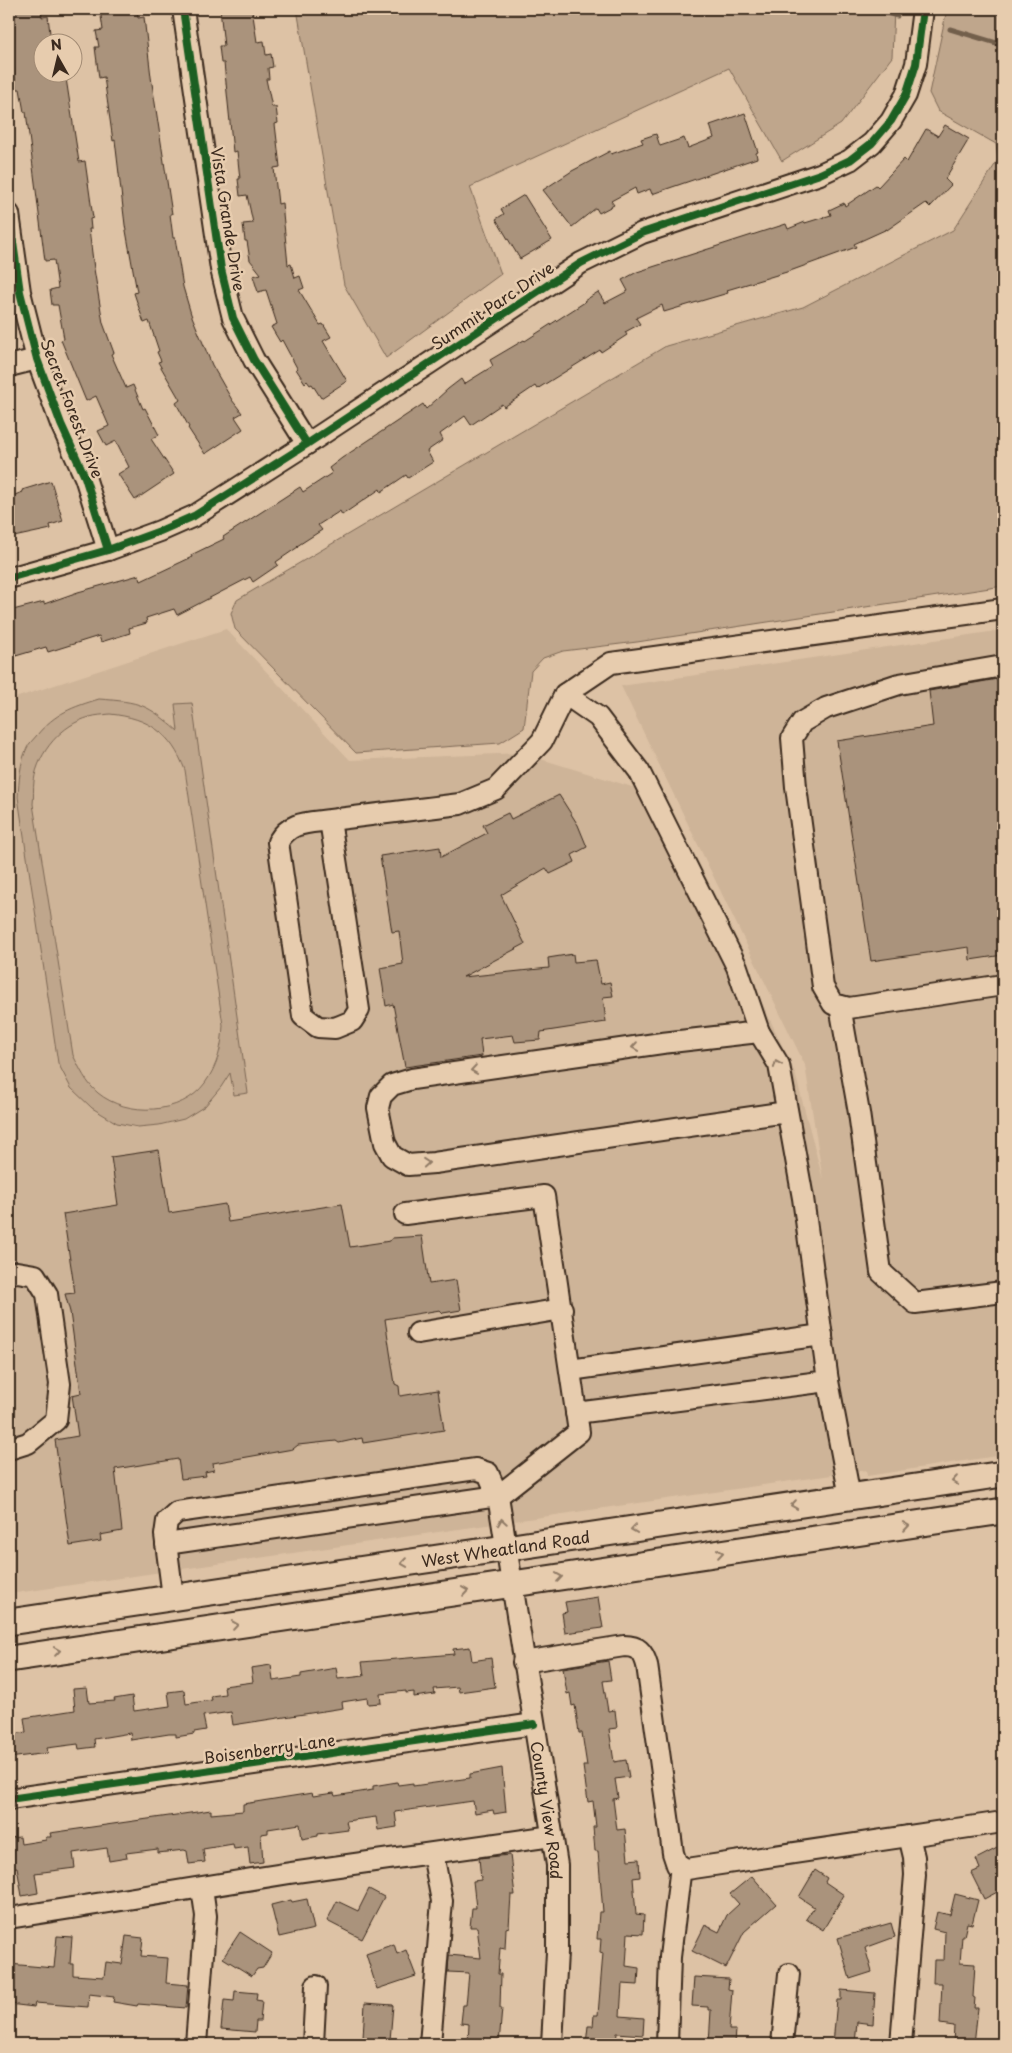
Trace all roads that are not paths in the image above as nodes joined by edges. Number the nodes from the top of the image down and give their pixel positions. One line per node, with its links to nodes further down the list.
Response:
1 (183, 9): 6 (street, Vista Grande Drive)
2 (922, 9): 6 (street, Summit Parc Drive)
3 (9, 214): 4 (street, Secret Forest Drive)
4 (36, 359): 5 (street); 7 (street, Secret Forest Drive)
5 (9, 366)
6 (307, 444): 7 (street, Summit Parc Drive)
7 (108, 550): 8 (street, Summit Parc Drive)
8 (9, 578)
9 (1003, 609): 11 (street)
10 (1003, 666): 14 (street)
11 (566, 694): 12 (street); 15 (street)
12 (330, 820): 12 (street)
13 (1003, 985): 14 (street)
14 (840, 1006): 19 (street)
15 (758, 1032): 16 (street, one-way to 15); 16 (street, one-way to 16)
16 (787, 1112): 22 (street)
17 (405, 1214): 20 (street)
18 (9, 1272): 26 (street)
19 (1003, 1292)
20 (562, 1309): 21 (street); 23 (street)
21 (418, 1333)
22 (822, 1335): 23 (street); 24 (street)
23 (570, 1370): 25 (street)
24 (828, 1381): 25 (street); 29 (street)
25 (576, 1413): 28 (street)
26 (9, 1449)
27 (1003, 1474): 29 (main road, West Wheatland Road, one-way to 29)
28 (498, 1496): 32 (street); 32 (street, County View Road); 33 (street, County View Road, one-way to 28)
29 (850, 1497): 31 (main road); 33 (main road, West Wheatland Road, one-way to 33)
30 (1003, 1511): 31 (main road, one-way to 30)
31 (858, 1533): 34 (main road, one-way to 31)
32 (166, 1544): 35 (street, County View Road)
33 (505, 1548): 34 (street, County View Road); 35 (main road, West Wheatland Road, one-way to 35)
34 (511, 1584): 37 (main road, one-way to 34); 39 (street, County View Road)
35 (174, 1597): 36 (main road, West Wheatland Road); 37 (main road)
36 (9, 1622)
37 (204, 1630): 38 (main road, one-way to 37)
38 (9, 1658)
39 (523, 1662): 40 (street, County View Road); 46 (street)
40 (534, 1724): 41 (street, Boisenberry Lane); 43 (street, County View Road)
41 (9, 1799)
42 (1003, 1822): 44 (street)
43 (552, 1836): 45 (street); 54 (street, County View Road)
44 (909, 1836): 46 (street); 57 (street)
45 (433, 1854): 47 (street); 53 (street)
46 (681, 1866): 55 (street)
47 (202, 1888): 48 (street); 51 (street)
48 (9, 1918)
49 (789, 1974): 56 (street)
50 (316, 1986): 52 (street)
51 (196, 2044)
52 (313, 2044)
53 (430, 2044)
54 (552, 2044)
55 (667, 2044)
56 (782, 2044)
57 (901, 2044)

